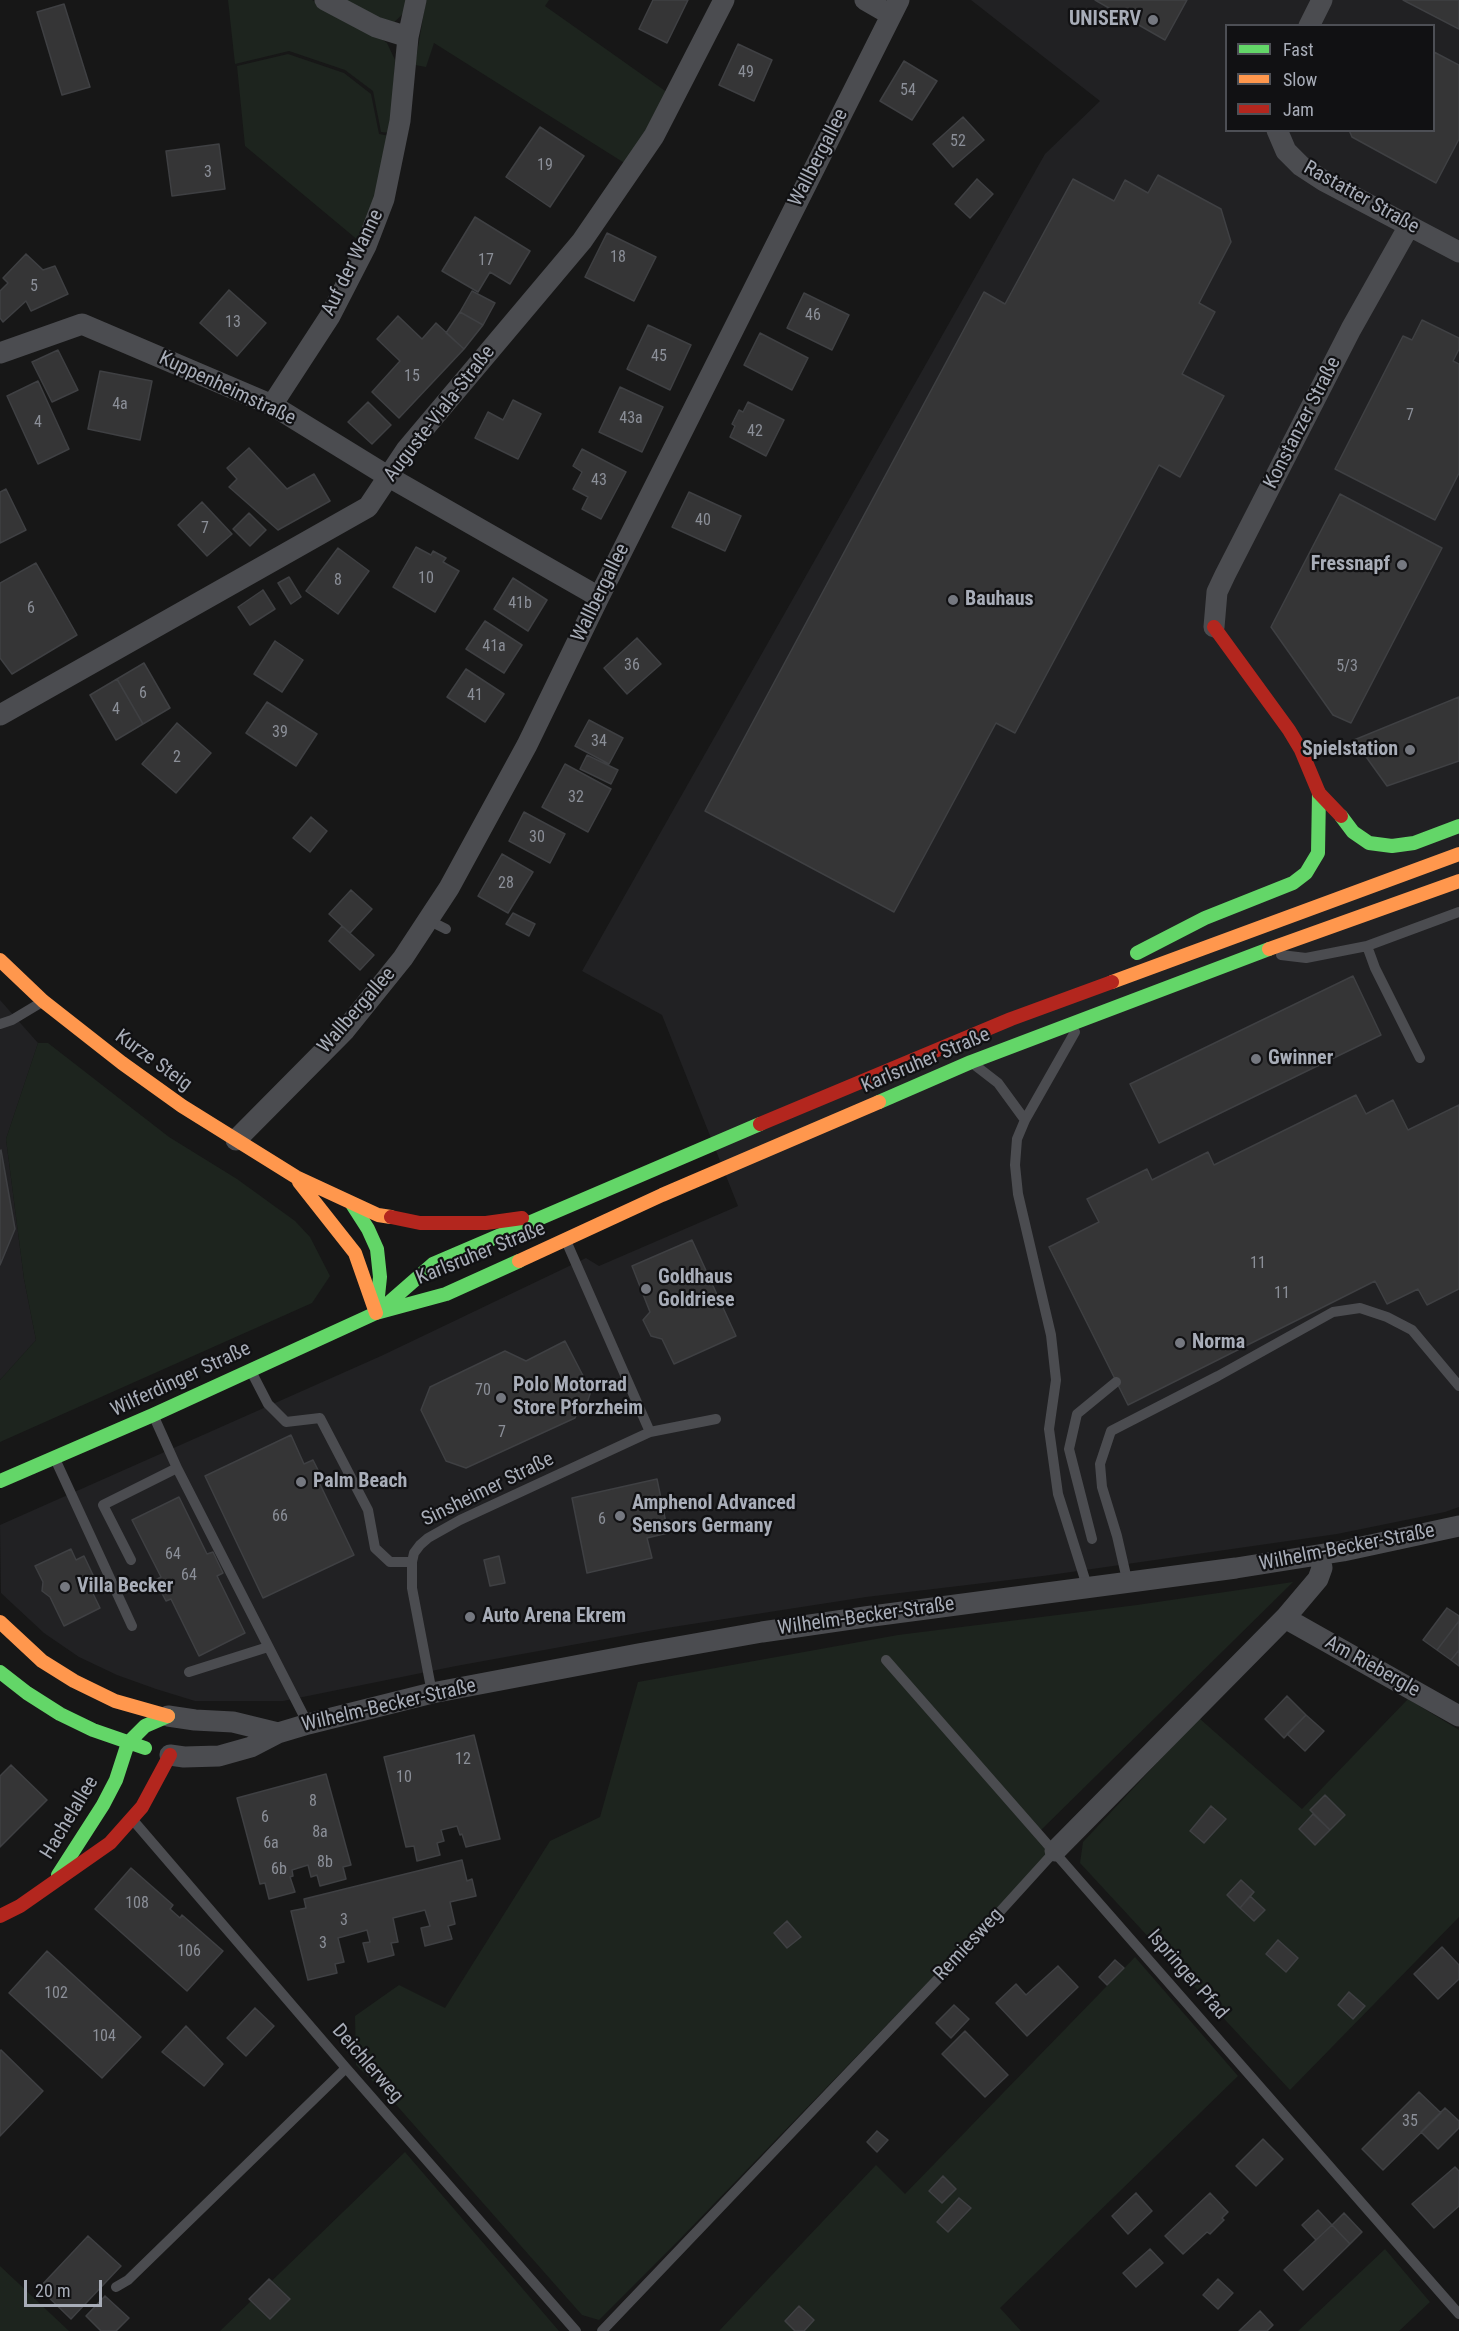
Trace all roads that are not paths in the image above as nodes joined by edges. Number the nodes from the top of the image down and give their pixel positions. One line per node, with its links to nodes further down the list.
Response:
1 (325, 0): 8 (street)
2 (416, 0): 8 (street, Auf der Wanne)
3 (724, 0): 14 (street, Auguste-Viala-Straße)
4 (865, 0): 6 (street)
5 (1322, 0): 7 (street)
6 (895, 8): 15 (street, Wallbergallee)
7 (1310, 24)
8 (408, 37): 13 (street, Auf der Wanne)
9 (1278, 132): 10 (street, Rastatter Straße)
10 (1409, 226): 11 (street, Rastatter Straße); 16 (street, Konstanzer Straße)
11 (1459, 252)
12 (0, 353): 13 (street, Kuppenheimstraße)
13 (272, 405): 14 (street, Kuppenheimstraße)
14 (389, 477): 15 (street, Kuppenheimstraße); 17 (street, Auguste-Viala-Straße)
15 (598, 597): 35 (street, Wallbergallee)
16 (1214, 627): 18 (main road)
17 (0, 715)
18 (1319, 793): 19 (main road); 26 (main road)
19 (1459, 826)
20 (1459, 854): 30 (main road, Karlsruher Straße)
21 (1459, 881): 24 (main road, Karlsruher Straße)
22 (1459, 912): 23 (lane)
23 (1367, 946): 24 (lane); 32 (lane)
24 (1260, 952): 29 (main road, Karlsruher Straße)
25 (0, 960): 28 (main road, Kurze Steig)
26 (1120, 961)
27 (1099, 972): 30 (main road)
28 (43, 1001): 31 (lane); 35 (main road, Kurze Steig)
29 (1083, 1018): 33 (main road, Karlsruher Straße); 34 (lane)
30 (1011, 1019): 38 (main road, Karlsruher Straße)
31 (0, 1025)
32 (1420, 1058)
33 (972, 1062): 34 (lane); 39 (main road, Karlsruher Straße)
34 (1025, 1120): 56 (lane)
35 (236, 1140): 36 (main road, Kurze Steig)
36 (296, 1178): 37 (main road, Kurze Steig); 40 (main road, Kurze Steig)
37 (352, 1204): 38 (main road, Kurze Steig); 40 (main road)
38 (541, 1216): 40 (main road, Karlsruher Straße)
39 (566, 1240): 40 (main road, Karlsruher Straße); 46 (lane)
40 (376, 1313): 41 (main road, Wilferdinger Straße)
41 (250, 1370): 44 (main road, Wilferdinger Straße); 54 (lane)
42 (1116, 1382): 51 (lane)
43 (1459, 1386): 55 (lane)
44 (153, 1416): 47 (main road, Wilferdinger Straße); 48 (lane)
45 (716, 1419): 46 (lane, Sinsheimer Straße)
46 (650, 1432): 54 (lane, Sinsheimer Straße)
47 (54, 1458): 49 (main road, Wilferdinger Straße); 59 (lane)
48 (177, 1468): 53 (lane); 60 (lane)
49 (0, 1481)
50 (1459, 1526): 52 (street, Wilhelm-Becker-Straße)
51 (1092, 1539)
52 (1320, 1555): 55 (street, Wilhelm-Becker-Straße); 57 (street, Remiesweg)
53 (131, 1560)
54 (412, 1562): 64 (lane)
55 (1128, 1584): 56 (street, Wilhelm-Becker-Straße)
56 (1088, 1589): 64 (street, Wilhelm-Becker-Straße)
57 (1285, 1618): 65 (street, Am Riebergle); 71 (street, Remiesweg)
58 (0, 1622): 68 (main road, Wilhelm-Becker-Straße)
59 (132, 1626)
60 (268, 1647): 63 (lane); 66 (lane)
61 (886, 1660): 71 (lane, Ispringer Pfad)
62 (0, 1672): 69 (main road, Wilhelm-Becker-Straße)
63 (189, 1672)
64 (432, 1693): 66 (street, Wilhelm-Becker-Straße)
65 (1459, 1716)
66 (308, 1724): 67 (street, Wilhelm-Becker-Straße)
67 (278, 1733): 68 (street, Wilhelm-Becker-Straße); 68 (street, Wilhelm-Becker-Straße)
68 (169, 1738): 69 (main road, Wilhelm-Becker-Straße); 69 (main road, Wilhelm-Becker-Straße); 70 (main road, Hachelallee)
69 (128, 1743): 72 (main road, Hachelallee)
70 (132, 1819): 72 (main road, Hachelallee); 74 (lane, Deichlerweg)
71 (1055, 1851): 76 (lane, Ispringer Pfad); 78 (lane, Remiesweg)
72 (55, 1880): 73 (main road, Hachelallee)
73 (0, 1916)
74 (346, 2068): 75 (lane); 77 (lane, Deichlerweg)
75 (116, 2287)
76 (1459, 2314)
77 (576, 2331)
78 (602, 2331)

